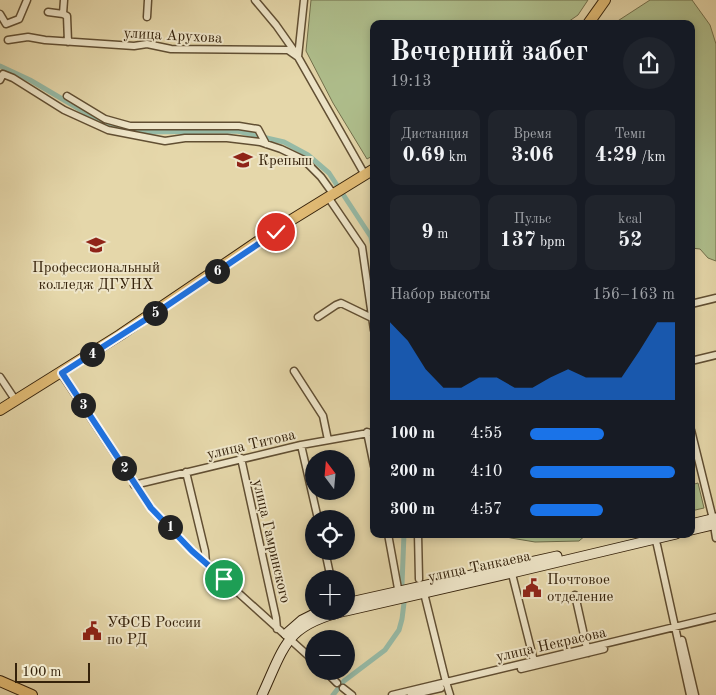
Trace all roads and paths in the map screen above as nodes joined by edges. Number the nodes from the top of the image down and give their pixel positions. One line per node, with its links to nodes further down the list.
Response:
1 (27, 0): 12 (street)
2 (64, 0): 9 (street)
3 (148, 0): 10 (street)
4 (255, 0): 16 (street)
5 (304, 0): 16 (street)
6 (606, 0): 11 (main road)
7 (48, 12): 9 (street)
8 (0, 14): 12 (street)
9 (63, 14): 15 (street)
10 (147, 17)
11 (591, 20)
12 (6, 24): 13 (street)
13 (0, 30)
14 (8, 40): 15 (street, улица Арухова)
15 (68, 42): 16 (street, улица Арухова)
16 (298, 57): 20 (street)
17 (0, 80): 19 (street)
18 (67, 96): 19 (street)
19 (266, 144): 21 (street)
20 (369, 172): 21 (main road)
21 (331, 196): 24 (street); 30 (main road)
22 (716, 298): 23 (street)
23 (695, 303)
24 (370, 304)
25 (318, 317): 26 (street)
26 (370, 317)
27 (716, 355): 28 (street)
28 (695, 360)
29 (294, 371): 35 (street)
30 (61, 373): 32 (main road); 40 (street)
31 (0, 378): 32 (street)
32 (15, 401): 33 (main road)
33 (0, 411)
34 (370, 432): 35 (street, улица Титова)
35 (328, 440): 36 (street, улица Титова)
36 (301, 445): 38 (street, улица Титова); 41 (street)
37 (695, 446): 42 (street)
38 (241, 458): 39 (street, улица Титова); 61 (street, улица Гамринского)
39 (186, 472): 40 (street, улица Титова); 50 (street)
40 (134, 485): 50 (street)
41 (316, 510)
42 (714, 522): 43 (main road); 44 (main road); 49 (street)
43 (695, 524)
44 (695, 529)
45 (389, 538): 53 (street)
46 (418, 538): 52 (street)
47 (644, 538): 51 (main road, улица Танкаева)
48 (657, 538): 62 (street)
49 (716, 538)
50 (206, 563): 61 (street)
51 (511, 570): 52 (main road, улица Танкаева); 66 (street)
52 (422, 586): 53 (main road, улица Танкаева); 70 (street)
53 (403, 593): 55 (main road, улица Танкаева); 56 (main road, улица Танкаева)
54 (575, 596): 64 (street)
55 (355, 601)
56 (355, 608)
57 (716, 617): 62 (street, улица Некрасова)
58 (305, 618): 63 (main road)
59 (321, 620): 63 (main road, улица Танкаева)
60 (716, 621): 62 (street, улица Некрасова)
61 (276, 629): 63 (street)
62 (677, 629): 64 (street, улица Некрасова); 81 (street); 82 (street)
63 (287, 637): 65 (street); 75 (main road); 76 (main road)
64 (588, 651): 66 (street, улица Некрасова)
65 (305, 653)
66 (535, 663): 70 (street, улица Некрасова)
67 (0, 680): 74 (main road)
68 (334, 680): 69 (street)
69 (337, 683)
70 (447, 684): 78 (street, улица Некрасова); 79 (street, улица Некрасова); 80 (street)
71 (0, 688): 73 (main road)
72 (343, 688): 77 (street)
73 (16, 695)
74 (32, 695)
75 (256, 695)
76 (262, 695)
77 (352, 695)
78 (392, 695)
79 (411, 695)
80 (450, 695)
81 (690, 695)
82 (695, 695)

